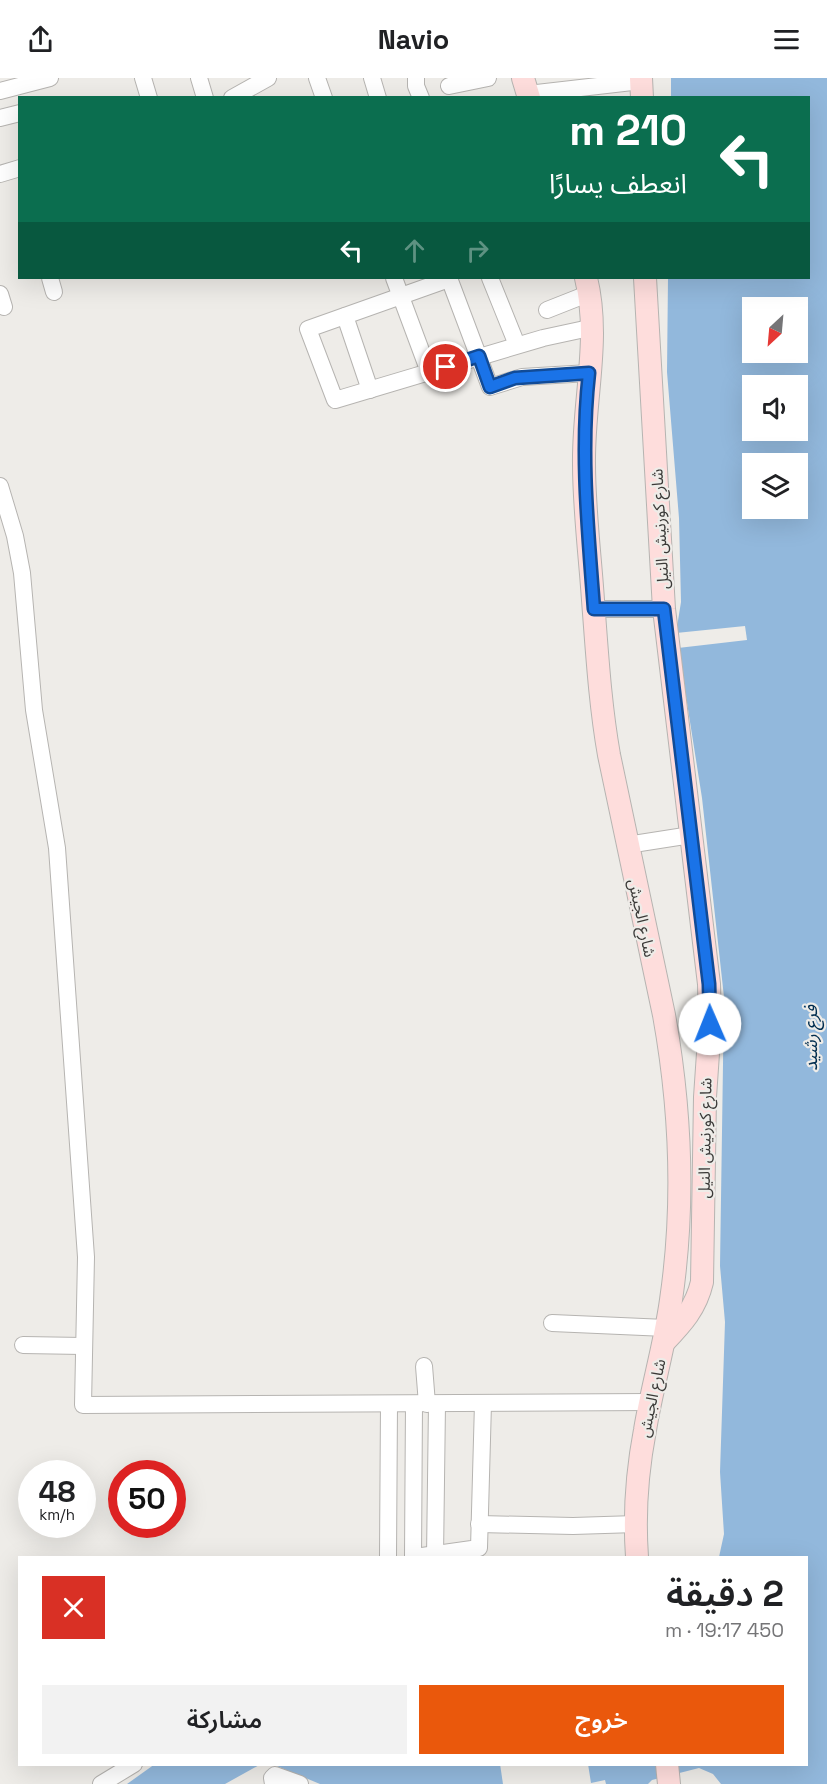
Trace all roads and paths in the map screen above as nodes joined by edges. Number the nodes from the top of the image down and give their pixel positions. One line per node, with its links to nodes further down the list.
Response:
1 (50, 78): 12 (street)
2 (143, 78): 13 (street)
3 (199, 78): 14 (street)
4 (317, 78): 16 (street)
5 (372, 78): 17 (street)
6 (416, 78): 18 (street)
7 (488, 78): 9 (street)
8 (257, 81): 15 (street)
9 (449, 86)
10 (642, 86): 11 (street)
11 (527, 90)
12 (0, 91)
13 (148, 96)
14 (204, 96)
15 (235, 96)
16 (323, 96)
17 (377, 96)
18 (420, 96)
19 (18, 114): 20 (street)
20 (0, 118)
21 (18, 169): 22 (street)
22 (0, 174)
23 (394, 279): 29 (street)
24 (446, 279): 29 (street)
25 (449, 279): 34 (street)
26 (490, 279): 33 (street)
27 (645, 279): 40 (main road, شارع كورنيش النيل)
28 (588, 285): 30 (street); 32 (main road, شارع الجيش)
29 (402, 296): 31 (street); 35 (street)
30 (547, 310)
31 (345, 316): 37 (street); 37 (street)
32 (594, 327): 33 (street); 36 (main road, شارع الجيش)
33 (517, 345): 34 (street)
34 (479, 356): 35 (street); 36 (street)
35 (429, 372): 37 (street)
36 (589, 373): 39 (main road, شارع الجيش)
37 (370, 390)
38 (0, 486): 46 (street)
39 (594, 609): 40 (street); 42 (main road, شارع الجيش)
40 (664, 609): 41 (main road, شارع كورنيش النيل)
41 (691, 835): 42 (street); 44 (main road, شارع كورنيش النيل)
42 (627, 845): 44 (main road, شارع الجيش)
43 (552, 1323): 44 (street)
44 (665, 1335): 48 (main road, شارع الجيش)
45 (23, 1346): 46 (street)
46 (83, 1346): 50 (street)
47 (424, 1366): 51 (street)
48 (651, 1402): 49 (street); 53 (main road, شارع الجيش)
49 (483, 1403): 51 (street); 52 (street)
50 (389, 1404): 51 (street); 55 (street)
51 (426, 1404): 56 (street); 57 (street)
52 (479, 1524): 53 (street); 54 (street)
53 (636, 1524): 58 (main road, شارع الجيش)
54 (479, 1553): 57 (street)
55 (388, 1556)
56 (414, 1556)
57 (435, 1556)
58 (637, 1556)
59 (131, 1766): 61 (street)
60 (667, 1766): 64 (main road)
61 (101, 1784)
62 (273, 1784): 63 (street)
63 (300, 1784)
64 (669, 1784)

